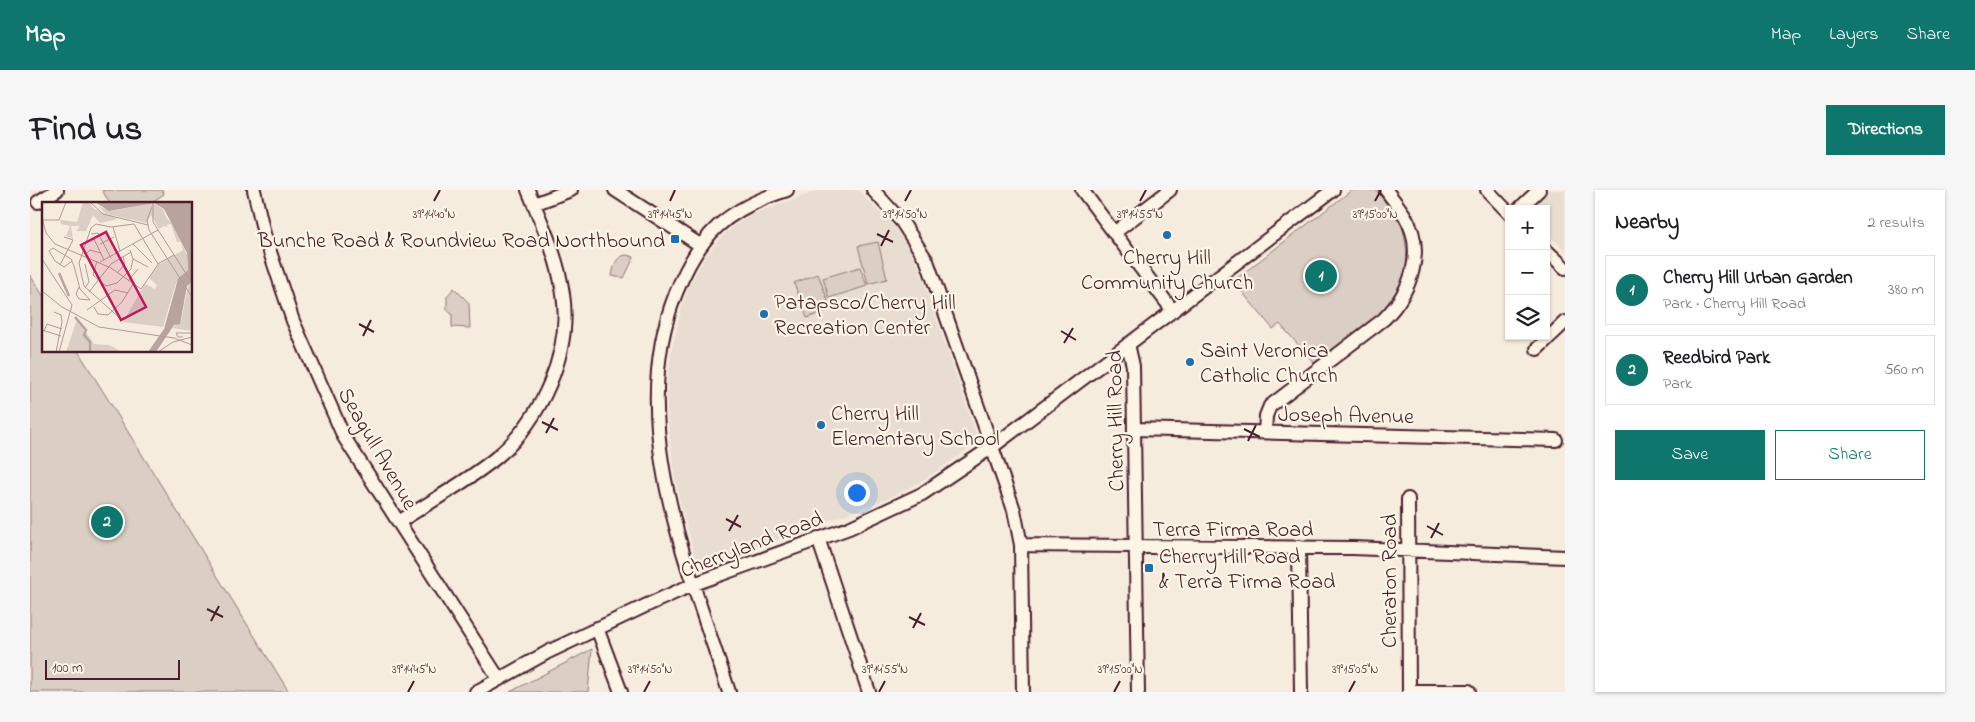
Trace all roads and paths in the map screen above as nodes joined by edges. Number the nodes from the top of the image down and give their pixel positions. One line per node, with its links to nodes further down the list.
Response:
1 (57, 190): 14 (street)
2 (254, 190): 31 (street, Seagull Avenue)
3 (528, 190): 15 (street)
4 (571, 190): 15 (street)
5 (615, 190): 19 (street)
6 (787, 190): 19 (street)
7 (873, 190): 29 (street)
8 (1082, 190): 18 (street)
9 (1170, 190): 18 (street)
10 (1333, 190): 22 (street, Cherry Hill Road)
11 (1386, 190): 27 (street)
12 (1487, 190): 17 (street)
13 (1539, 190): 16 (street)
14 (38, 202)
15 (534, 204): 31 (street)
16 (1523, 205)
17 (1505, 209)
18 (1114, 234): 22 (street)
19 (700, 245): 38 (street)
20 (1550, 254): 21 (street)
21 (1565, 268)
22 (1173, 311): 24 (street, Cherry Hill Road)
23 (1565, 322): 25 (street)
24 (1128, 344): 26 (street, Cherry Hill Road); 29 (street, Cherryland Road)
25 (1537, 349)
26 (1134, 429): 27 (street, Joseph Avenue); 34 (street, Cherry Hill Road)
27 (1265, 432): 28 (street, Joseph Avenue)
28 (1556, 440)
29 (992, 447): 32 (street, Cherryland Road); 33 (street)
30 (1408, 499): 36 (street, Cheraton Road)
31 (399, 522): 40 (street, Seagull Avenue)
32 (818, 538): 38 (street, Cherryland Road); 45 (street)
33 (1021, 545): 34 (street, Terra Firma Road); 46 (street)
34 (1136, 548): 35 (street, Terra Firma Road); 47 (street, Cherry Hill Road)
35 (1299, 548): 36 (street, Terra Firma Road); 48 (street)
36 (1408, 550): 37 (street, Terra Firma Road); 49 (street, Cheraton Road)
37 (1565, 557)
38 (694, 584): 39 (street, Cherryland Road); 44 (street)
39 (597, 628): 40 (street, Cherryland Road); 43 (street)
40 (499, 679): 42 (street, Cherryland Road)
41 (1468, 691): 49 (street)
42 (476, 692)
43 (621, 692)
44 (730, 692)
45 (869, 692)
46 (1023, 692)
47 (1138, 692)
48 (1301, 692)
49 (1409, 692)

